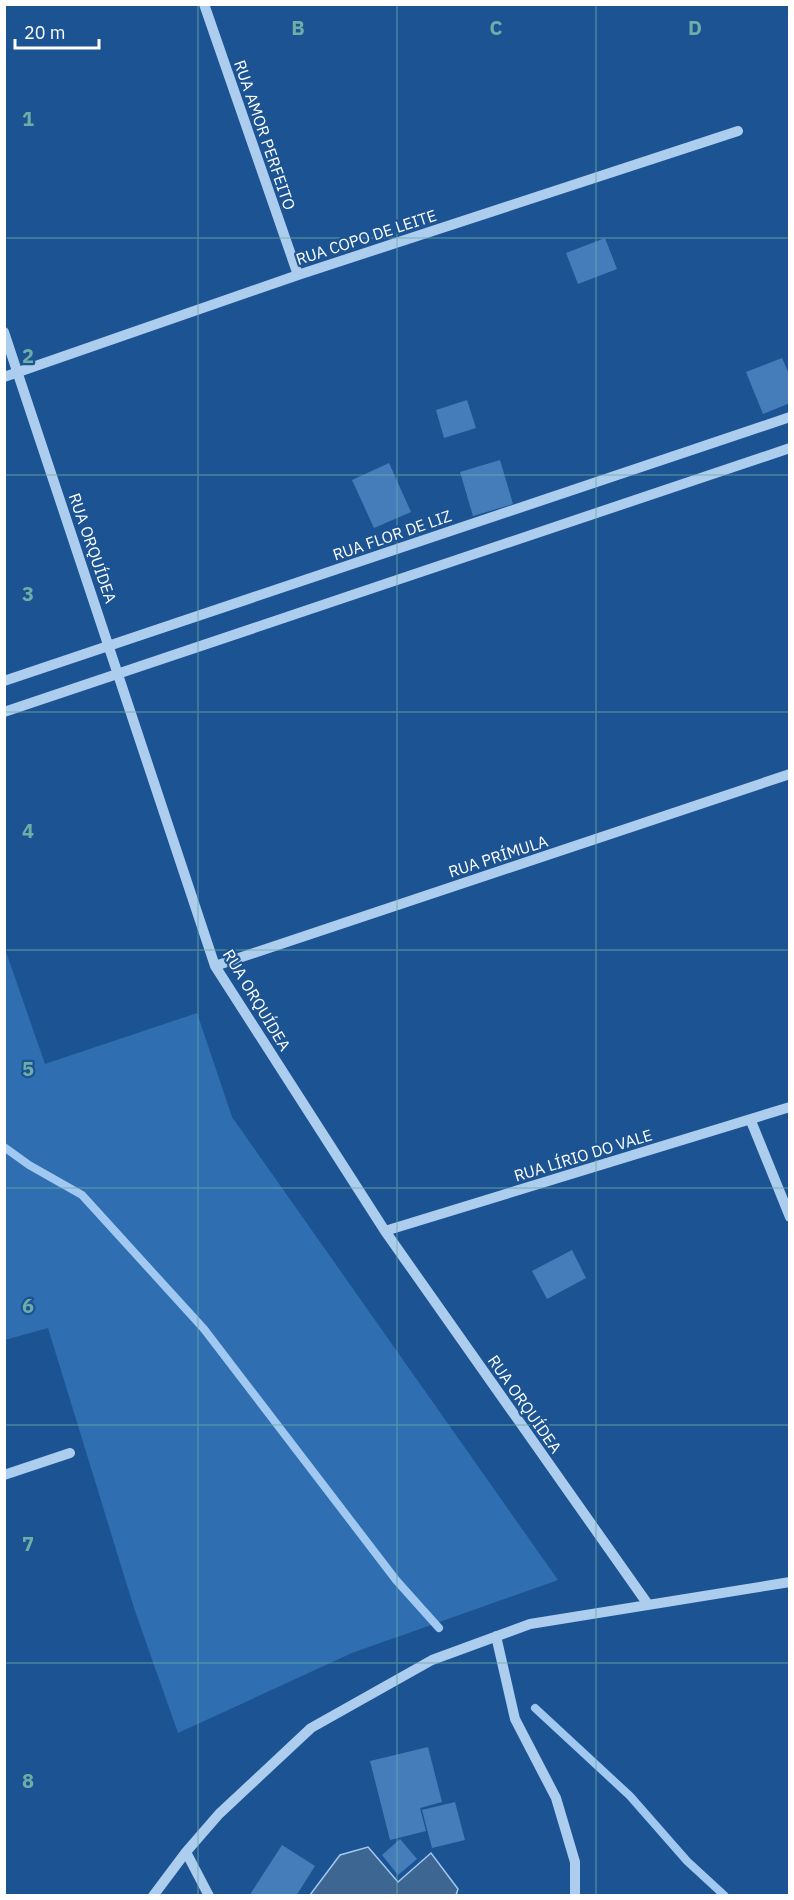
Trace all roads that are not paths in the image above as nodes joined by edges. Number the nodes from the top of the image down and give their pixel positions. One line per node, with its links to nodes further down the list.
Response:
1 (204, 4): 3 (street, RUA AMOR PERFEITO)
2 (738, 131): 3 (street, RUA COPO DE LEITE)
3 (298, 275): 5 (street, RUA COPO DE LEITE)
4 (4, 332): 5 (street, RUA ORQUÍDEA)
5 (18, 372): 6 (street, RUA COPO DE LEITE); 9 (street, RUA ORQUÍDEA)
6 (4, 377)
7 (789, 417): 9 (street, RUA FLOR DE LIZ)
8 (789, 448): 10 (street)
9 (109, 645): 10 (street, RUA ORQUÍDEA); 11 (street, RUA FLOR DE LIZ)
10 (118, 674): 12 (street); 14 (street, RUA ORQUÍDEA)
11 (4, 681)
12 (4, 712)
13 (789, 774): 14 (street, RUA PRÍMULA)
14 (215, 966): 18 (street, RUA ORQUÍDEA)
15 (789, 1107): 16 (street, RUA LÍRIO DO VALE)
16 (751, 1120): 17 (street); 18 (street, RUA LÍRIO DO VALE)
17 (789, 1217)
18 (385, 1231): 22 (street, RUA ORQUÍDEA)
19 (70, 1453): 20 (street)
20 (4, 1475)
21 (789, 1582): 22 (street)
22 (647, 1604): 23 (street)
23 (496, 1636): 24 (street); 27 (street)
24 (186, 1852): 25 (street); 26 (street)
25 (153, 1896)
26 (209, 1896)
27 (575, 1896)

